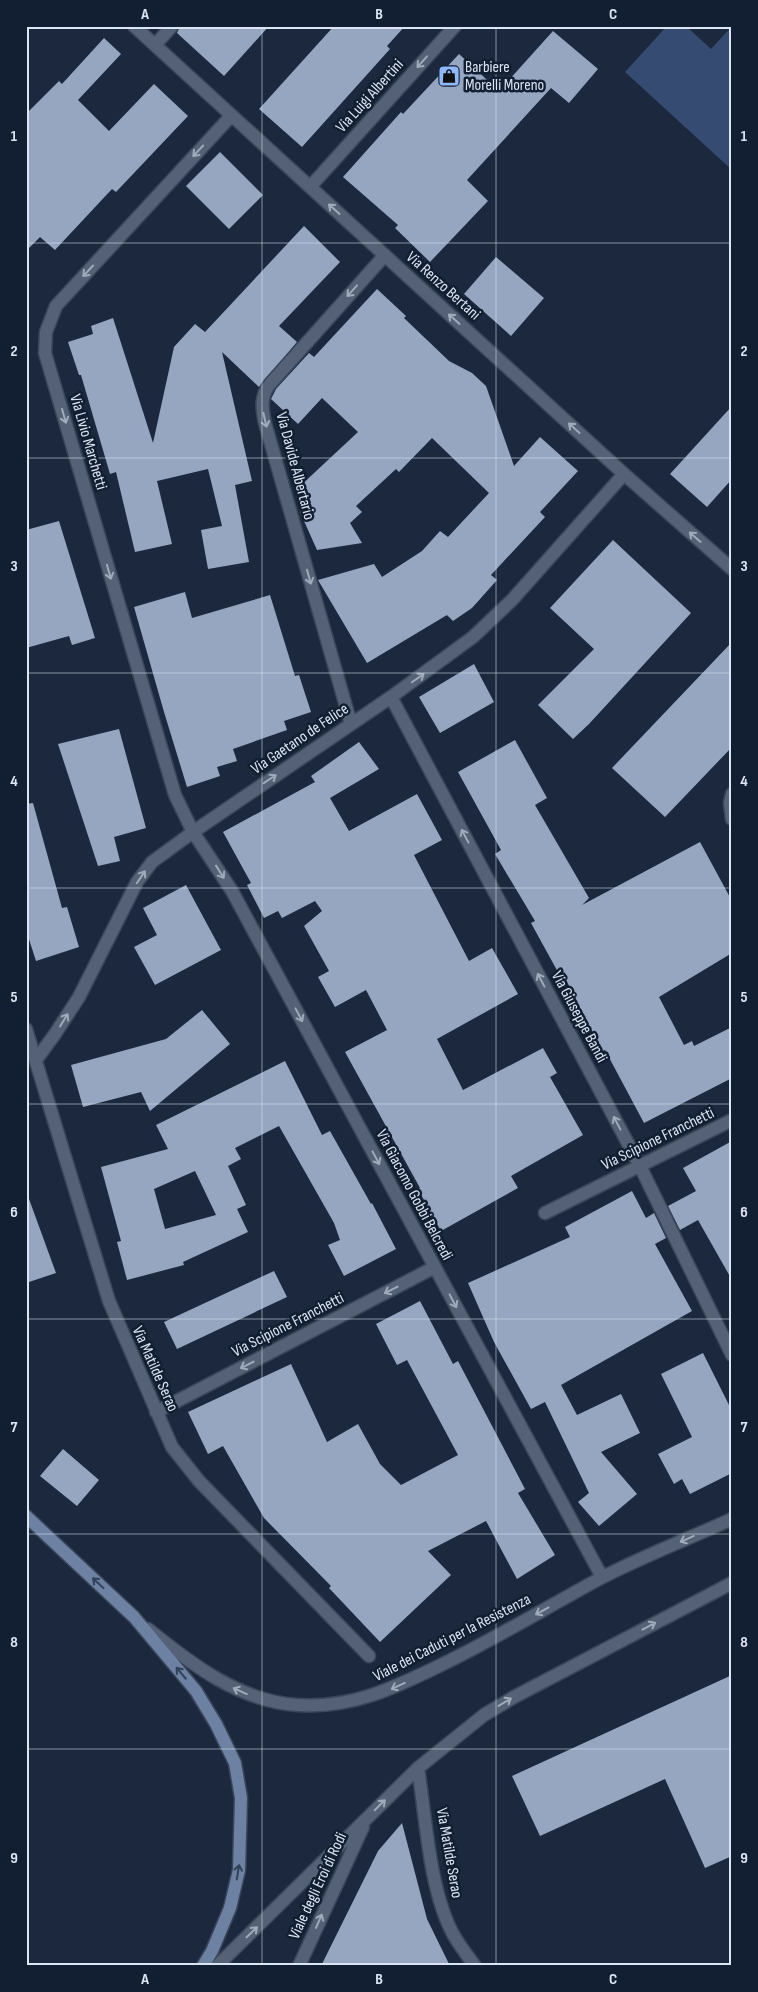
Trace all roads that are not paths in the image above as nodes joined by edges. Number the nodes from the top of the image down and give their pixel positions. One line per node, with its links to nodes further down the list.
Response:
1 (134, 26): 4 (street, Via Renzo Bertani)
2 (172, 26): 4 (street)
3 (455, 26): 6 (street, Via Luigi Albertini, one-way to 6)
4 (155, 45): 5 (street, Via Renzo Bertani)
5 (231, 116): 6 (street, Via Renzo Bertani); 14 (street, Via Livio Marchetti, one-way to 14)
6 (310, 187): 7 (street, Via Renzo Bertani, one-way to 6)
7 (385, 255): 8 (street, Via Renzo Bertani, one-way to 7); 11 (street, Via Davide Albertario, one-way to 11)
8 (624, 474): 9 (street, Via Renzo Bertani, one-way to 8); 10 (street, Via Gaetano de Felice, one-way to 8)
9 (732, 569)
10 (391, 697): 11 (street, Via Gaetano de Felice); 18 (street, Via Giuseppe Bandi, one-way to 10)
11 (351, 724): 14 (street, Via Gaetano de Felice, one-way to 11)
12 (732, 794): 13 (street)
13 (732, 819)
14 (193, 832): 16 (street, Via Gaetano de Felice, one-way to 14); 20 (street, Via Giacomo Gobbi Belcredi, one-way to 20)
15 (26, 1029): 16 (street, Via Matilde Serao)
16 (36, 1060): 22 (street, Via Matilde Serao)
17 (732, 1120): 18 (street, Via Scipione Franchetti)
18 (640, 1166): 19 (street, Via Scipione Franchetti); 21 (street, Via Giuseppe Bandi)
19 (545, 1213)
20 (435, 1267): 22 (street, Via Scipione Franchetti, one-way to 22); 25 (street, Via Giacomo Gobbi Belcredi, one-way to 25)
21 (732, 1355)
22 (156, 1412): 28 (street, Via Matilde Serao)
23 (26, 1516): 27 (street, Viale dei Caduti per la Resistenza, one-way to 23)
24 (732, 1519): 25 (street, Viale dei Caduti per la Resistenza, one-way to 25)
25 (602, 1578): 27 (street, Viale dei Caduti per la Resistenza, one-way to 27)
26 (732, 1583): 29 (street, one-way to 26)
27 (134, 1617): 31 (street, Viale dei Caduti per la Resistenza, one-way to 27)
28 (369, 1656)
29 (418, 1768): 30 (street, one-way to 29); 34 (street, Via Matilde Serao)
30 (366, 1820): 32 (street, one-way to 30); 33 (street, Viale degli Eroi di Rodi, one-way to 30)
31 (202, 1966)
32 (217, 1966)
33 (299, 1966)
34 (475, 1966)

